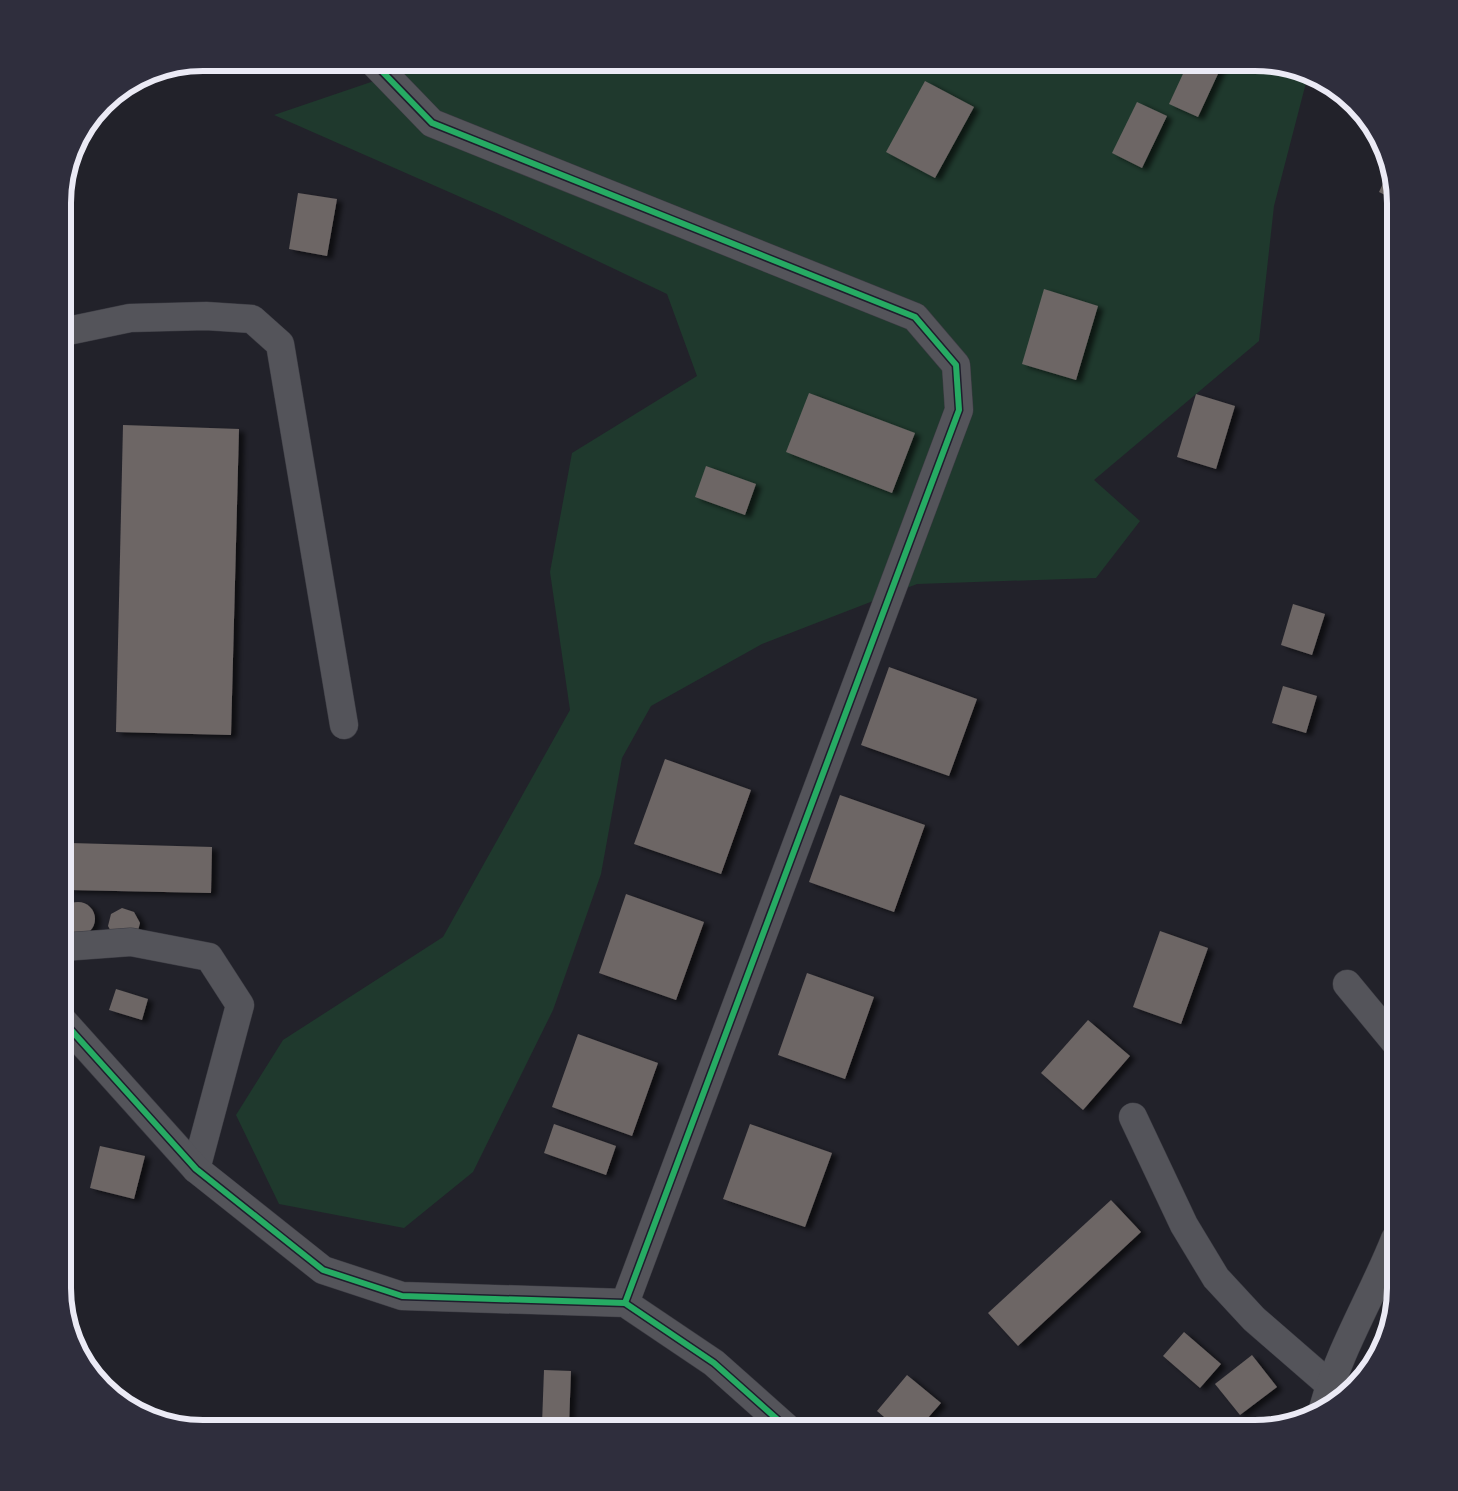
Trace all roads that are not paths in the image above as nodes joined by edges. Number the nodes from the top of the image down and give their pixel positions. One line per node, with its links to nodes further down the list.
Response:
1 (383, 71): 11 (street)
2 (72, 330): 3 (street)
3 (344, 725)
4 (71, 946): 9 (street)
5 (1347, 984): 7 (street)
6 (71, 1030): 9 (street)
7 (1387, 1031)
8 (1133, 1117): 12 (street)
9 (196, 1169): 11 (street)
10 (1387, 1260): 12 (street)
11 (625, 1303): 13 (street)
12 (1327, 1397)
13 (778, 1420)

